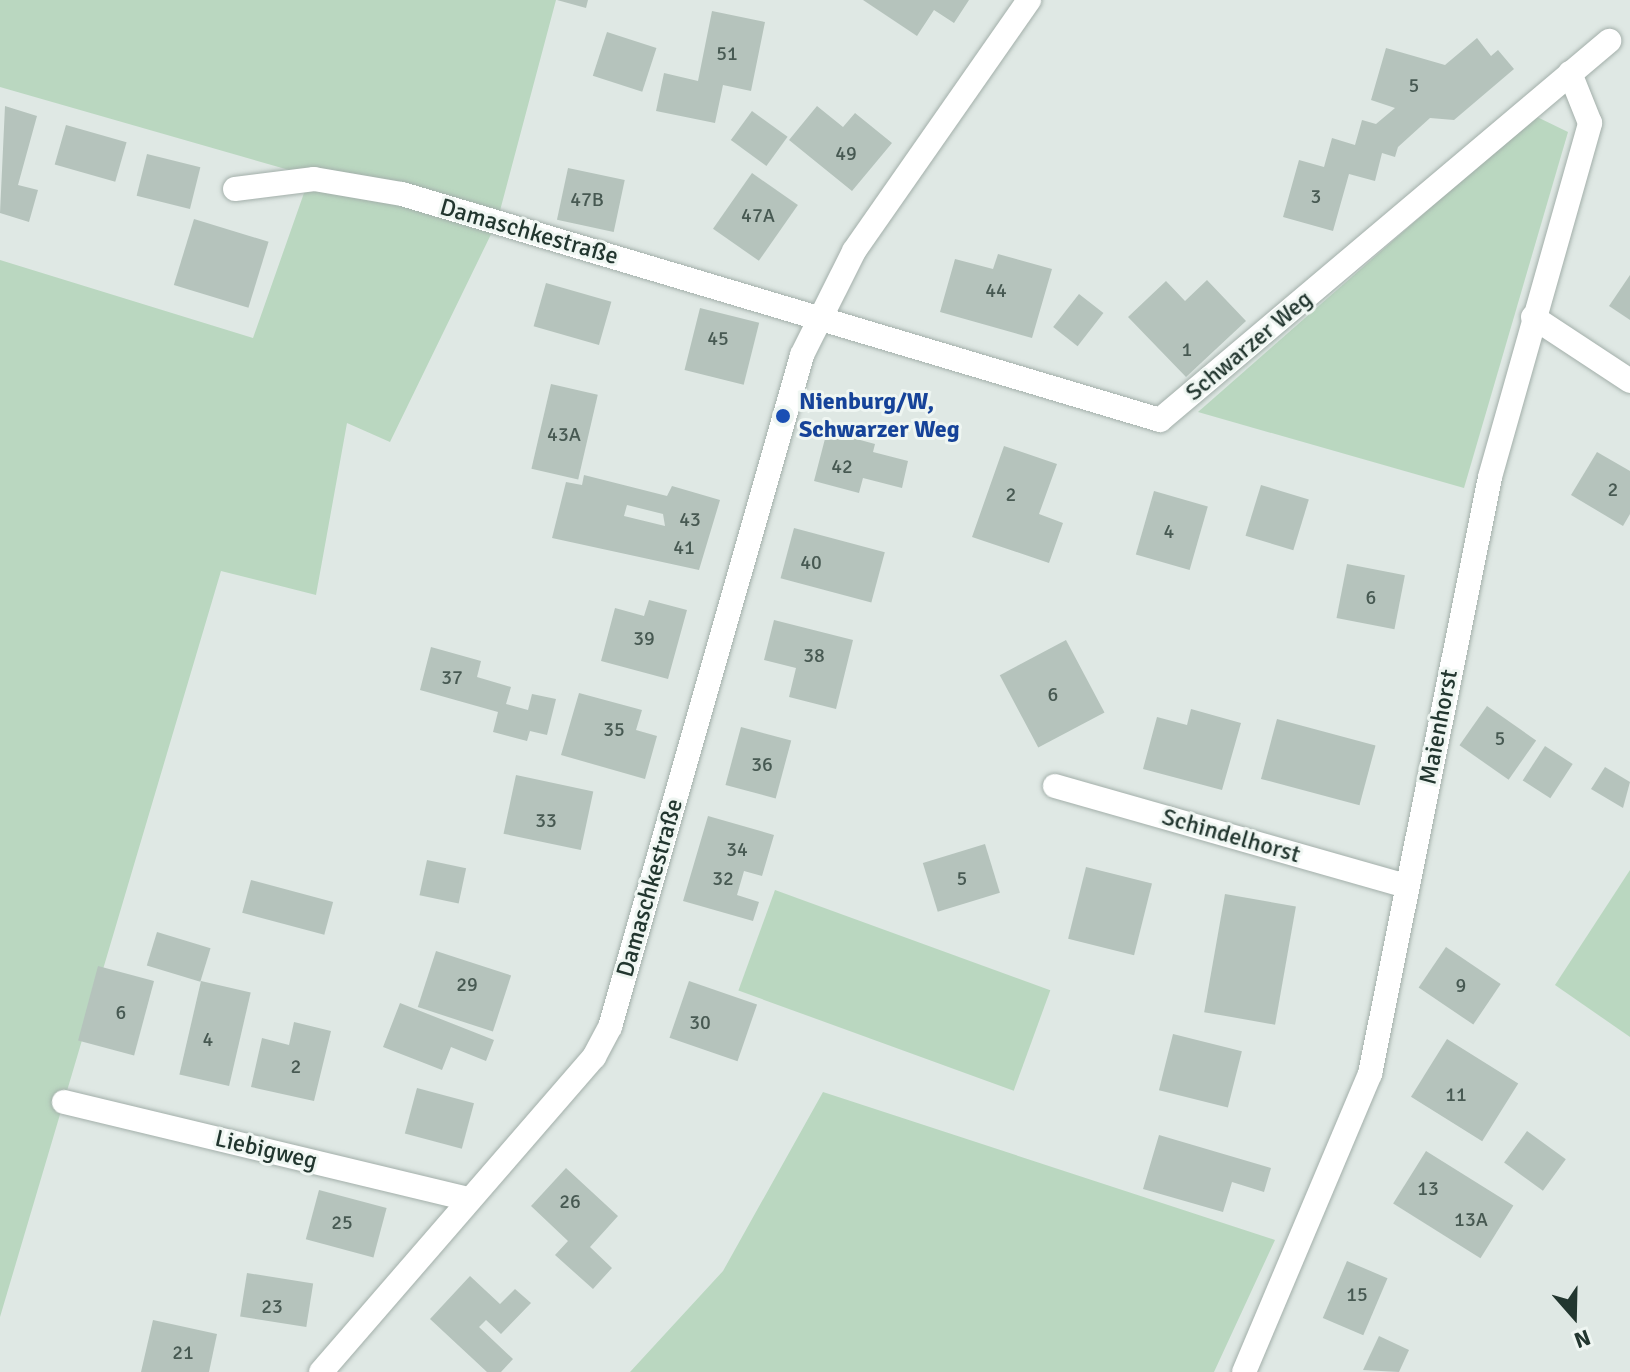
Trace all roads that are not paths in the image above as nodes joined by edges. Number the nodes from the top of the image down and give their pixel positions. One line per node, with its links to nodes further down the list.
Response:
1 (1029, 0): 5 (street, Damaschkestraße)
2 (1609, 41): 3 (street, Schwarzer Weg)
3 (1570, 73): 5 (street, Schwarzer Weg); 6 (street, Maienhorst)
4 (235, 189): 5 (street, Damaschkestraße)
5 (819, 317): 11 (street, Damaschkestraße)
6 (1533, 317): 7 (street); 9 (street, Maienhorst)
7 (1630, 381)
8 (1055, 786): 9 (street, Schindelhorst)
9 (1407, 886): 13 (street, Maienhorst)
10 (64, 1102): 11 (street, Liebigweg)
11 (468, 1199): 12 (street, Damaschkestraße)
12 (321, 1372)
13 (1244, 1372)

